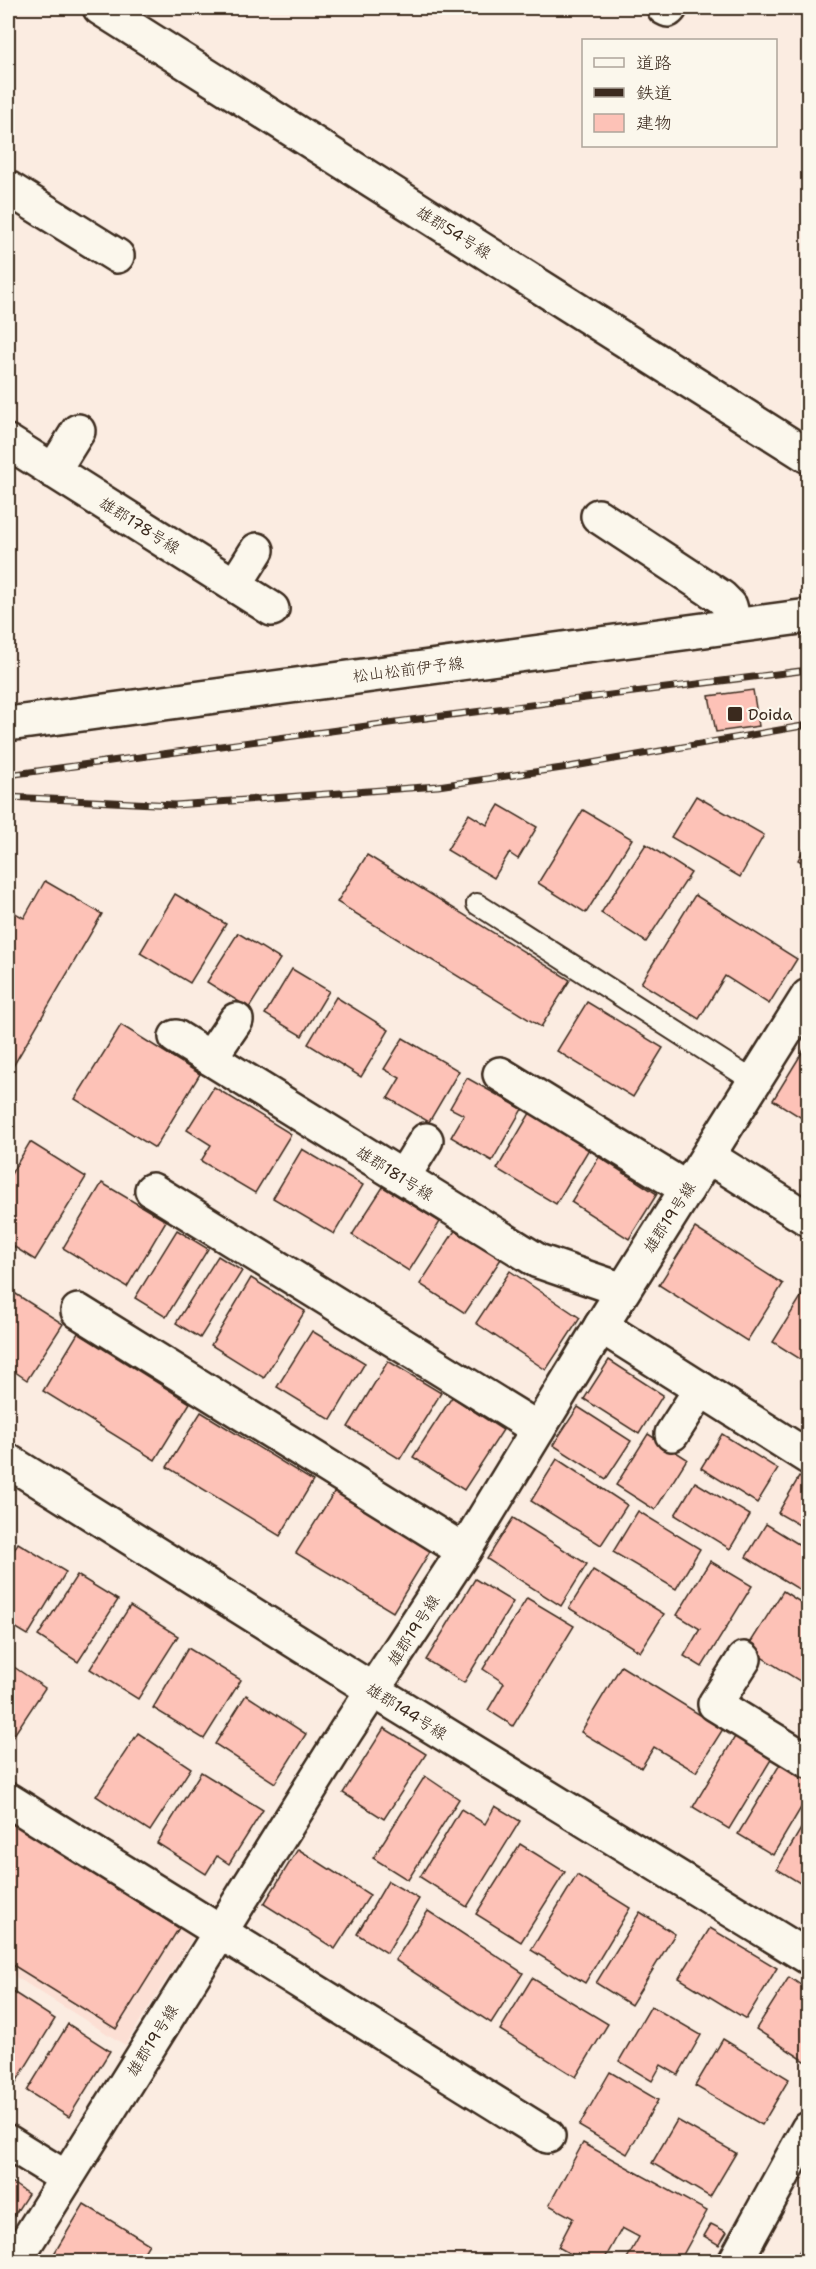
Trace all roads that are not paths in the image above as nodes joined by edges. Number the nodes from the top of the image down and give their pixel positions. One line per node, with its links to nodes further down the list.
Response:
1 (100, 8): 8 (street, 雄郡54号線)
2 (664, 8): 3 (street)
3 (670, 8)
4 (8, 188): 5 (street)
5 (117, 256)
6 (78, 431): 9 (street)
7 (8, 442): 9 (street, 雄郡178号線)
8 (808, 456)
9 (53, 471): 12 (street, 雄郡178号線)
10 (598, 516): 15 (street)
11 (257, 550): 12 (street)
12 (235, 585): 13 (street, 雄郡178号線)
13 (272, 609)
14 (808, 616): 15 (street, 松山松前伊予線)
15 (735, 626): 16 (street, 松山松前伊予線)
16 (8, 724)
17 (477, 904): 23 (lane)
18 (808, 996): 23 (street, 雄郡19号線)
19 (236, 1020): 21 (street)
20 (176, 1037): 21 (street, 雄郡181号線)
21 (210, 1058): 26 (street, 雄郡181号線)
22 (500, 1074): 27 (street)
23 (755, 1082): 25 (street, 雄郡19号線)
24 (426, 1140): 26 (street)
25 (709, 1157): 27 (street, 雄郡19号線); 29 (street)
26 (403, 1177): 30 (street, 雄郡181号線)
27 (687, 1189): 30 (street, 雄郡19号線)
28 (153, 1190): 34 (street)
29 (808, 1219)
30 (623, 1290): 32 (street, 雄郡19号線)
31 (78, 1311): 38 (street)
32 (601, 1326): 33 (street); 34 (street, 雄郡19号線)
33 (700, 1389): 35 (street); 36 (street)
34 (538, 1429): 38 (street, 雄郡19号線)
35 (672, 1434)
36 (808, 1457)
37 (8, 1461): 40 (street, 雄郡144号線)
38 (464, 1551): 40 (street, 雄郡19号線)
39 (744, 1659): 41 (street)
40 (373, 1690): 43 (street, 雄郡19号線); 44 (street, 雄郡144号線)
41 (808, 1761)
42 (8, 1800): 43 (street)
43 (219, 1932): 46 (street); 48 (street, 雄郡19号線)
44 (808, 1957)
45 (808, 2129): 50 (street)
46 (548, 2136)
47 (8, 2142): 48 (street)
48 (66, 2178): 49 (street, 雄郡19号線)
49 (14, 2262)
50 (735, 2262)

